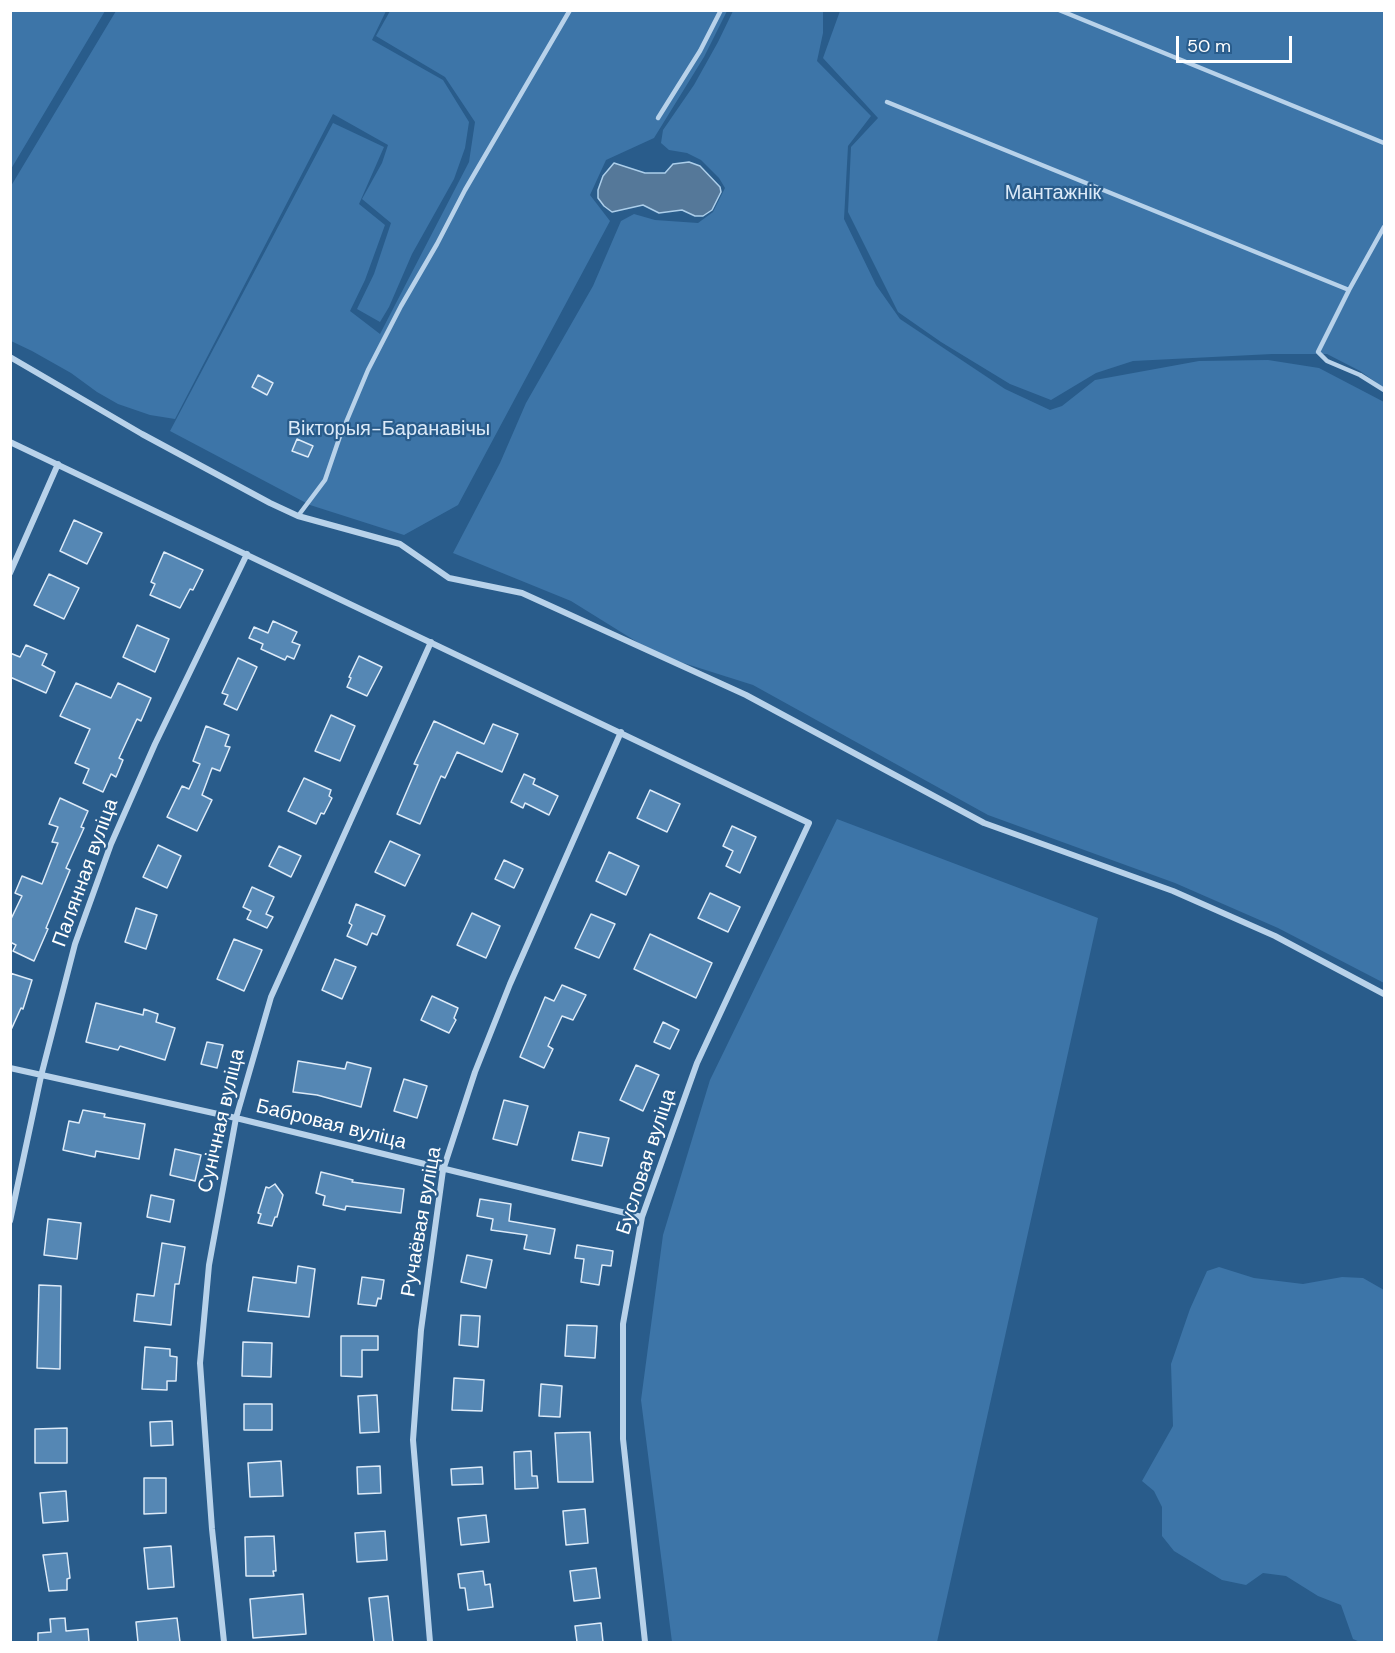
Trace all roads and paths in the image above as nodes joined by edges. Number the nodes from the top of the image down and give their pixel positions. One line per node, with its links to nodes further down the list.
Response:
1 (570, 10): 13 (lane)
2 (721, 10): 5 (lane)
3 (1059, 10): 6 (lane)
4 (887, 102): 8 (lane)
5 (658, 118)
6 (1384, 143)
7 (1384, 227): 8 (lane)
8 (1349, 290): 10 (lane)
9 (10, 357): 13 (street)
10 (1384, 390)
11 (10, 442): 12 (street)
12 (58, 464): 14 (street); 15 (street)
13 (298, 516): 18 (street)
14 (247, 554): 16 (street); 20 (street, Палянная вуліца)
15 (10, 573)
16 (431, 642): 17 (street); 21 (street, Сунічная вуліца)
17 (621, 732): 22 (street, Ручаёвая вуліца); 23 (street, Бусловая вуліца)
18 (1384, 994)
19 (10, 1068): 20 (street, Бабровая вуліца)
20 (41, 1076): 21 (street, Бабровая вуліца); 24 (street, Палянная вуліца)
21 (236, 1119): 22 (street, Бабровая вуліца); 25 (street, Сунічная вуліца)
22 (443, 1170): 23 (street, Бабровая вуліца); 26 (street, Ручаёвая вуліца)
23 (642, 1217): 27 (street, Бусловая вуліца)
24 (10, 1221)
25 (224, 1642)
26 (430, 1642)
27 (645, 1642)

